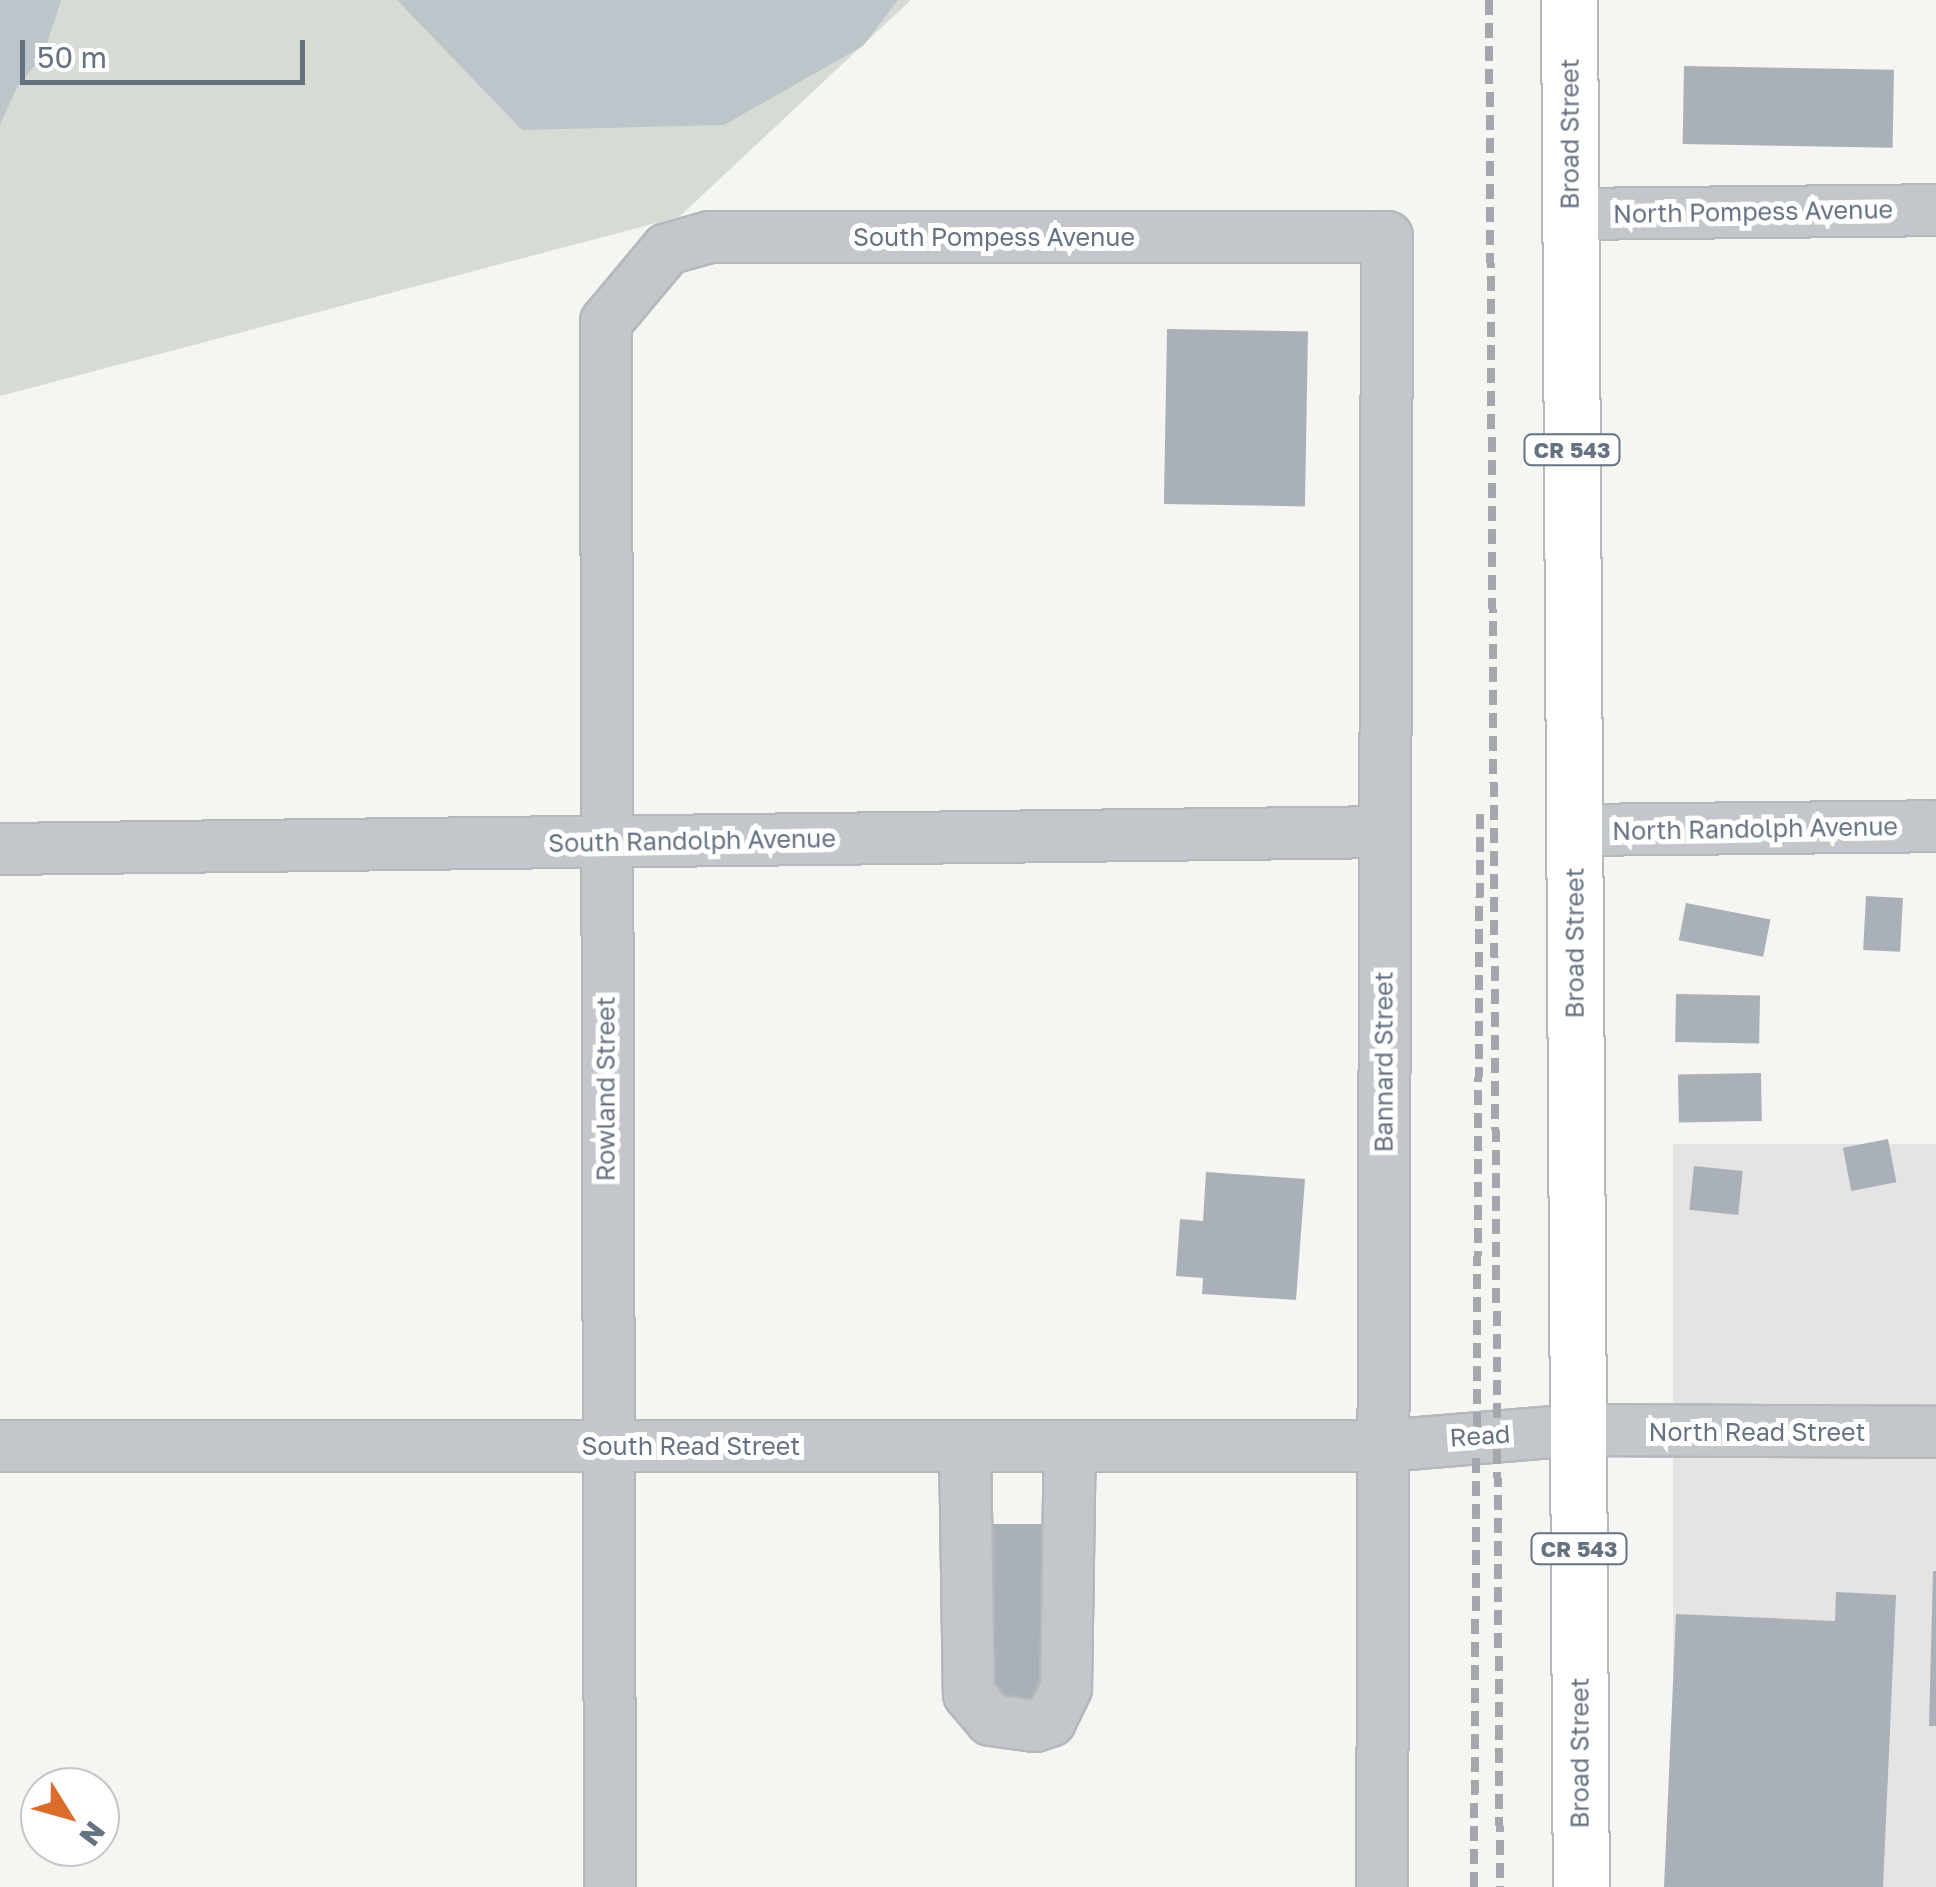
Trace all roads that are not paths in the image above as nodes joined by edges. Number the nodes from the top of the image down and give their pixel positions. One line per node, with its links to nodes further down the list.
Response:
1 (1569, 0): 3 (main road, Broad Street / CR 543)
2 (1936, 210): 3 (street, North Pompess Avenue)
3 (1570, 214): 7 (main road, Broad Street / CR 543)
4 (1387, 236): 5 (street, South Pompess Avenue); 8 (street, Bannard Street)
5 (622, 295): 9 (street, Rowland Street)
6 (1936, 826): 7 (street, North Randolph Avenue)
7 (1575, 830): 11 (main road, Broad Street / CR 543)
8 (1384, 832): 9 (street, South Randolph Avenue); 17 (street, Bannard Street)
9 (605, 842): 10 (street, South Randolph Avenue); 14 (street, Rowland Street)
10 (0, 849)
11 (1578, 1430): 12 (street, North Read Street); 17 (street, Read); 20 (main road, Broad Street / CR 543)
12 (1936, 1432)
13 (0, 1446): 14 (street, South Read Street)
14 (608, 1446): 15 (street, South Read Street); 18 (street, Rowland Street)
15 (965, 1446): 16 (street, South Read Street); 16 (street)
16 (1070, 1446): 17 (street, South Read Street)
17 (1383, 1446): 19 (street, Bannard Street)
18 (610, 1887)
19 (1382, 1887)
20 (1581, 1887)

